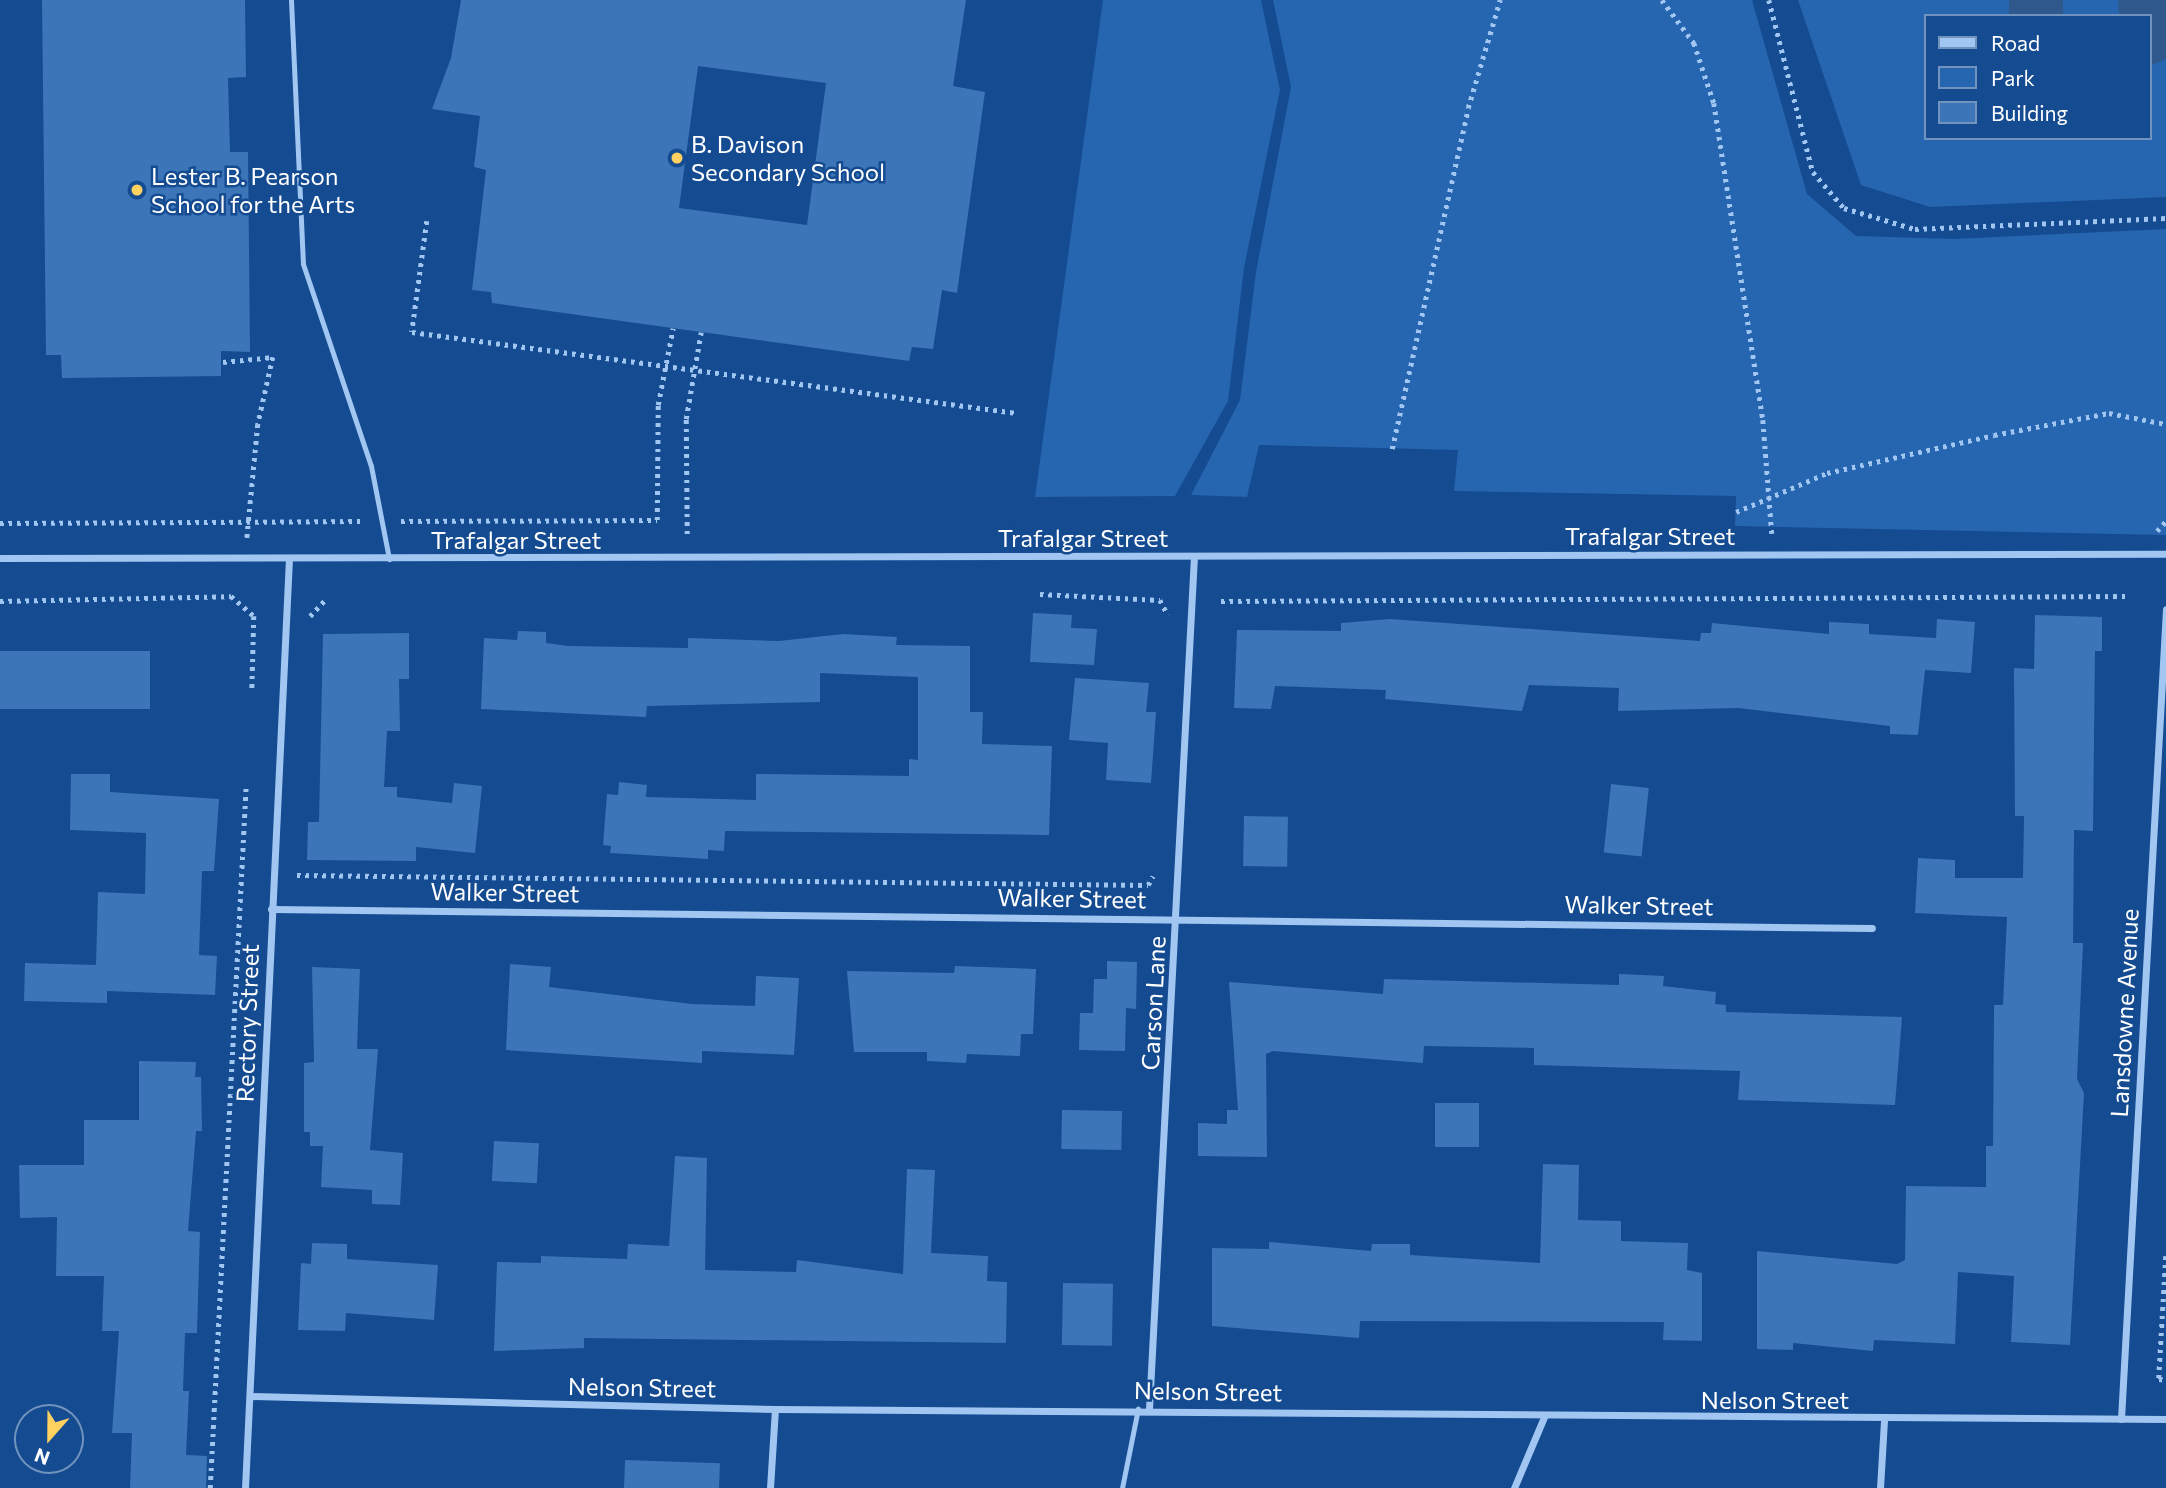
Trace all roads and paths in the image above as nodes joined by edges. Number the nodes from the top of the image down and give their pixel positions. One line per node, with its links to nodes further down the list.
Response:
1 (291, 0): 17 (lane)
2 (1500, 0): 14 (path)
3 (1662, 0): 15 (path)
4 (1769, 0): 5 (path)
5 (2166, 218)
6 (428, 221): 10 (path)
7 (673, 328): 10 (path)
8 (701, 332): 11 (path)
9 (223, 362): 18 (path)
10 (667, 365): 11 (path); 17 (path)
11 (694, 369): 12 (path); 25 (path)
12 (1017, 413)
13 (2166, 424): 15 (path)
14 (1392, 449)
15 (1771, 495): 16 (path); 21 (path)
16 (1736, 512)
17 (382, 521): 18 (path); 24 (lane)
18 (247, 522): 19 (path); 26 (path)
19 (0, 523)
20 (2166, 554): 21 (street, Trafalgar Street)
21 (1772, 555): 22 (street, Trafalgar Street)
22 (1194, 557): 25 (street, Trafalgar Street); 41 (street, Carson Lane)
23 (0, 558): 26 (street, Trafalgar Street)
24 (389, 559): 25 (street, Trafalgar Street); 27 (street, Trafalgar Street)
25 (688, 559)
26 (247, 560): 27 (street, Trafalgar Street)
27 (289, 560): 40 (street, Rectory Street)
28 (1040, 594): 35 (path)
29 (2130, 596): 32 (path)
30 (326, 599): 34 (path)
31 (0, 601): 36 (path)
32 (1221, 601)
33 (2166, 609): 50 (street, Lansdowne Avenue)
34 (306, 626)
35 (1167, 628)
36 (251, 691)
37 (246, 784): 53 (path)
38 (1154, 864): 39 (path)
39 (295, 870)
40 (271, 909): 41 (street, Walker Street); 45 (street, Rectory Street)
41 (1178, 918): 42 (street, Walker Street); 48 (street, Carson Lane)
42 (1872, 928)
43 (2166, 1256): 44 (path)
44 (2166, 1380)
45 (250, 1396): 46 (street, Nelson Street); 54 (street, Rectory Street)
46 (775, 1409): 47 (street, Nelson Street); 55 (street)
47 (1139, 1409): 48 (street, Nelson Street); 56 (lane)
48 (1149, 1409): 49 (street, Nelson Street)
49 (1544, 1417): 52 (street, Nelson Street); 57 (street)
50 (2121, 1419): 51 (street, Nelson Street); 52 (street, Nelson Street)
51 (2166, 1419)
52 (1884, 1420): 58 (street)
53 (210, 1488)
54 (245, 1488)
55 (770, 1488)
56 (1122, 1488)
57 (1514, 1488)
58 (1881, 1488)

